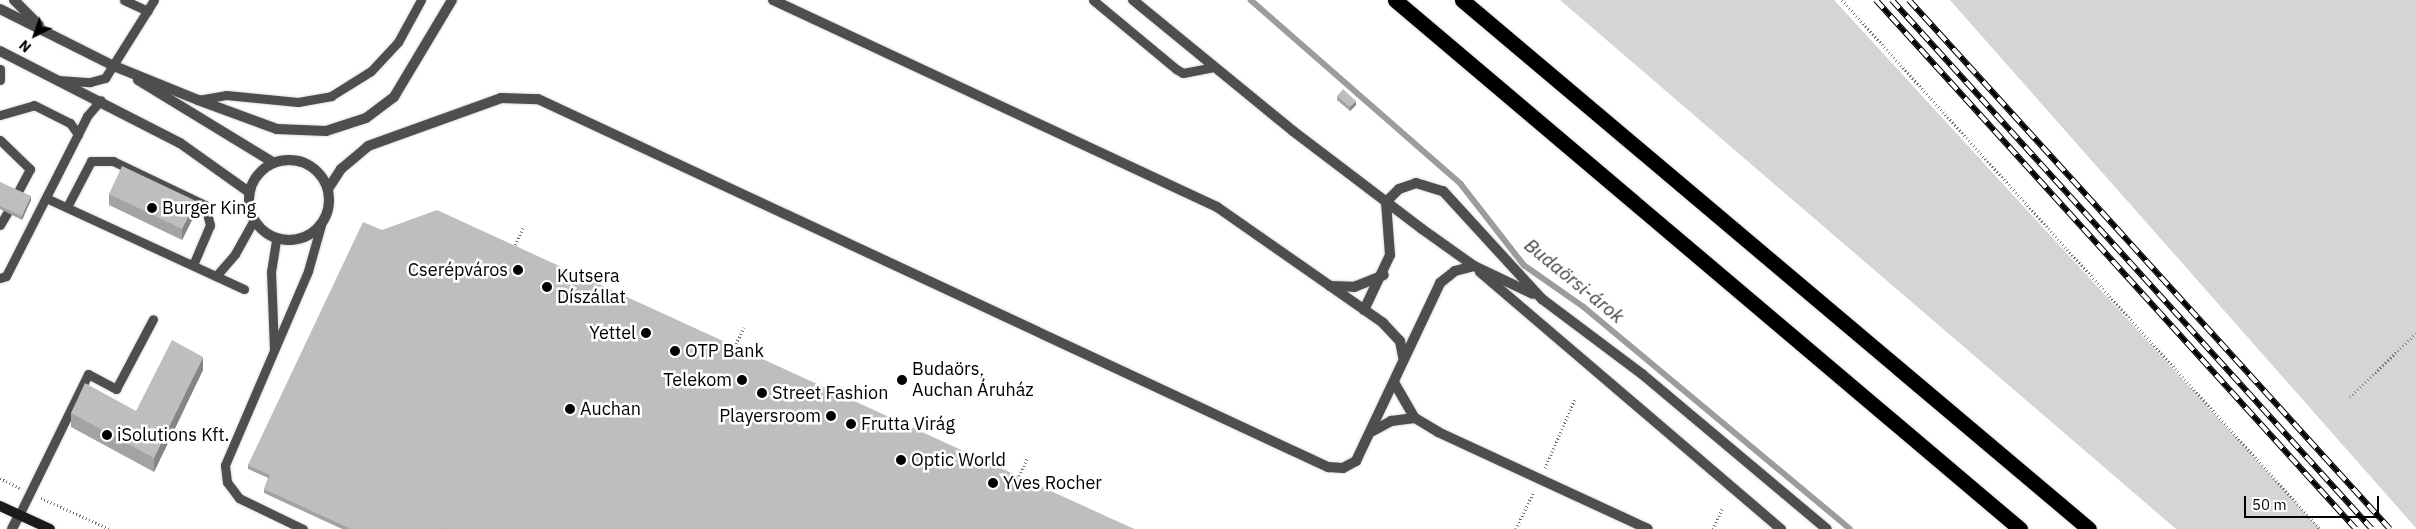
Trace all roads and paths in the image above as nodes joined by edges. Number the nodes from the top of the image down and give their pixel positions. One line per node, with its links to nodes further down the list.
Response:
1 (14, 0): 14 (street)
2 (124, 0): 13 (lane)
3 (154, 0): 13 (lane)
4 (421, 0): 22 (lane)
5 (452, 0): 22 (street)
6 (773, 0): 45 (street)
7 (1094, 0): 17 (lane)
8 (1133, 0): 17 (street)
9 (1395, 0): 77 (highway)
10 (1462, 0): 78 (highway)
11 (1842, 0): 79 (path)
12 (0, 9): 14 (street)
13 (148, 11): 16 (lane)
14 (45, 31): 16 (street)
15 (0, 51): 20 (street)
16 (114, 66): 20 (lane); 22 (street); 26 (street)
17 (1213, 67): 31 (street)
18 (0, 69): 19 (lane)
19 (0, 80)
20 (58, 80): 21 (street)
21 (101, 100): 24 (lane); 28 (street)
22 (198, 100)
23 (0, 115): 24 (lane)
24 (78, 134): 30 (lane)
25 (0, 140): 29 (lane)
26 (274, 162): 27 (street); 28 (street)
27 (328, 189): 36 (street); 59 (street)
28 (249, 192): 34 (street)
29 (17, 193)
30 (46, 198): 32 (lane); 44 (lane)
31 (1386, 202): 41 (street); 42 (street); 47 (street)
32 (66, 207): 40 (lane); 40 (lane)
33 (7, 213): 35 (lane)
34 (254, 220): 38 (street); 43 (lane)
35 (0, 225)
36 (321, 225): 38 (street); 53 (lane)
37 (524, 226): 39 (path)
38 (276, 239): 53 (lane)
39 (514, 249)
40 (193, 266): 43 (lane)
41 (1474, 266): 47 (street); 54 (street); 75 (street)
42 (1384, 275): 45 (street); 48 (street)
43 (216, 276): 46 (lane)
44 (0, 278)
45 (1330, 286): 48 (street)
46 (244, 289)
47 (1542, 299): 76 (street)
48 (1364, 310): 54 (street)
49 (153, 319): 64 (lane)
50 (744, 328): 52 (path)
51 (2416, 333): 56 (path)
52 (733, 350)
53 (274, 351): 71 (lane)
54 (1404, 356): 55 (street)
55 (1395, 384): 58 (street); 59 (street)
56 (2350, 397)
57 (1576, 399): 62 (path)
58 (1415, 418): 59 (street); 62 (street)
59 (1373, 431)
60 (1027, 459): 63 (path)
61 (0, 478): 64 (path)
62 (1540, 479): 72 (path); 73 (street)
63 (1017, 480)
64 (28, 492): 67 (lane); 70 (path)
65 (0, 506): 67 (street)
66 (1723, 507): 74 (path)
67 (19, 515): 68 (street); 69 (street)
68 (12, 529)
69 (50, 529)
70 (110, 529)
71 (303, 529)
72 (1516, 529)
73 (1648, 529)
74 (1714, 529)
75 (1781, 529)
76 (1827, 529)
77 (2020, 529)
78 (2089, 529)
79 (2320, 529)

